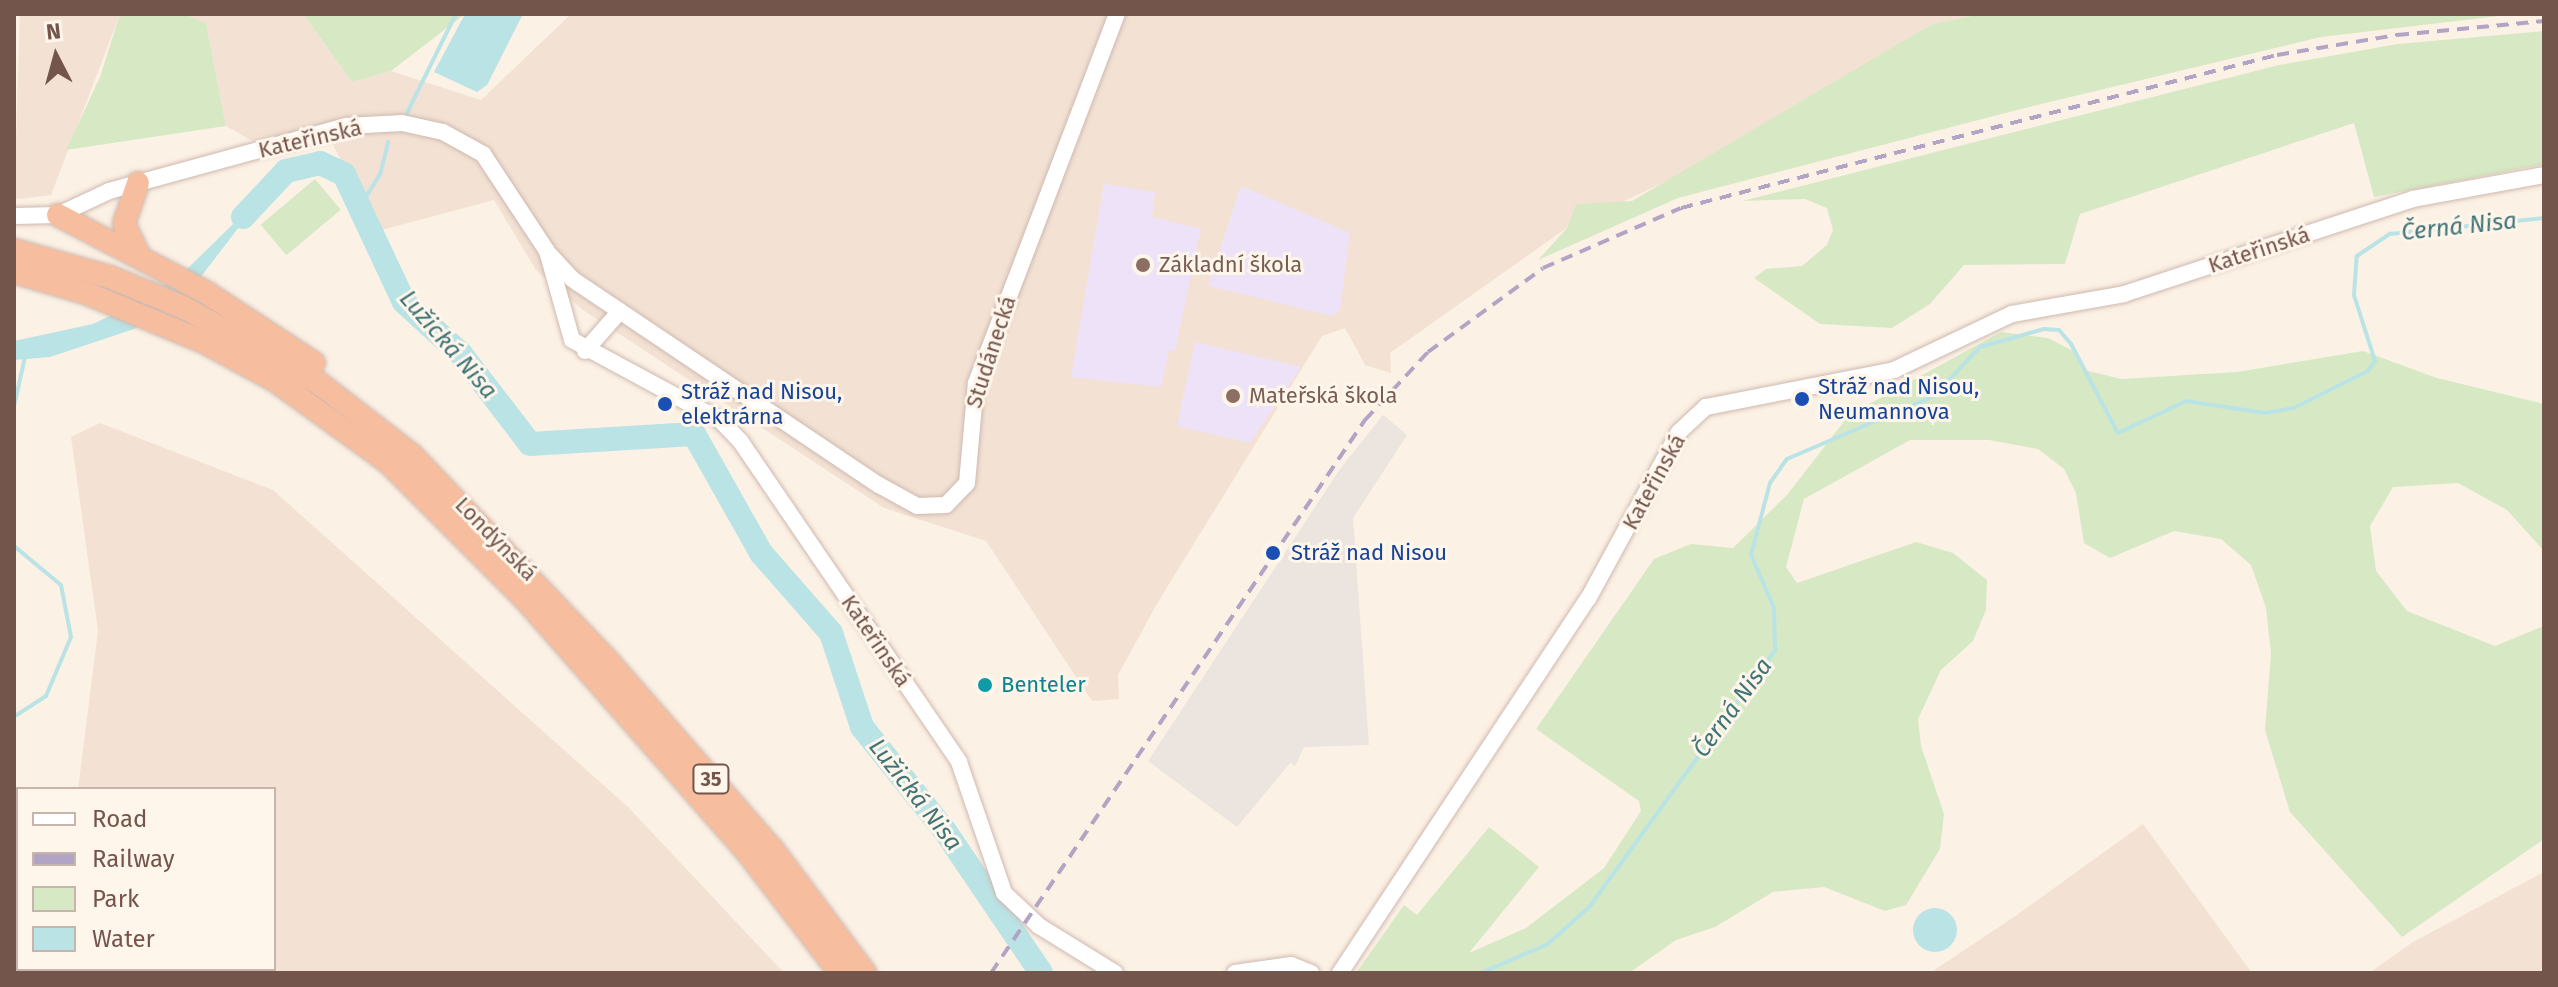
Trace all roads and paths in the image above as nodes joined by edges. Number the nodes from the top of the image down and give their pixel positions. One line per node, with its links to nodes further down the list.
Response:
1 (1117, 14): 10 (street, Studánecká)
2 (2544, 175): 19 (street, Kateřinská)
3 (138, 183): 4 (street, Kateřinská); 7 (street, Kateřinská); 8 (highway)
4 (58, 215): 5 (street); 8 (highway)
5 (14, 216)
6 (14, 250): 12 (highway, Londýnská / 35)
7 (547, 251): 10 (street, Studánecká); 11 (street, Kateřinská)
8 (139, 256): 12 (highway)
9 (14, 272): 13 (highway, Londýnská / 35)
10 (620, 311): 11 (street)
11 (585, 351): 16 (street, Kateřinská)
12 (374, 423): 13 (highway, Londýnská / 35)
13 (536, 596): 14 (highway, Londýnská / 35); 15 (highway, Londýnská / 35)
14 (840, 973)
15 (865, 973)
16 (1115, 973)
17 (1235, 973): 18 (street)
18 (1311, 973)
19 (1340, 973)

